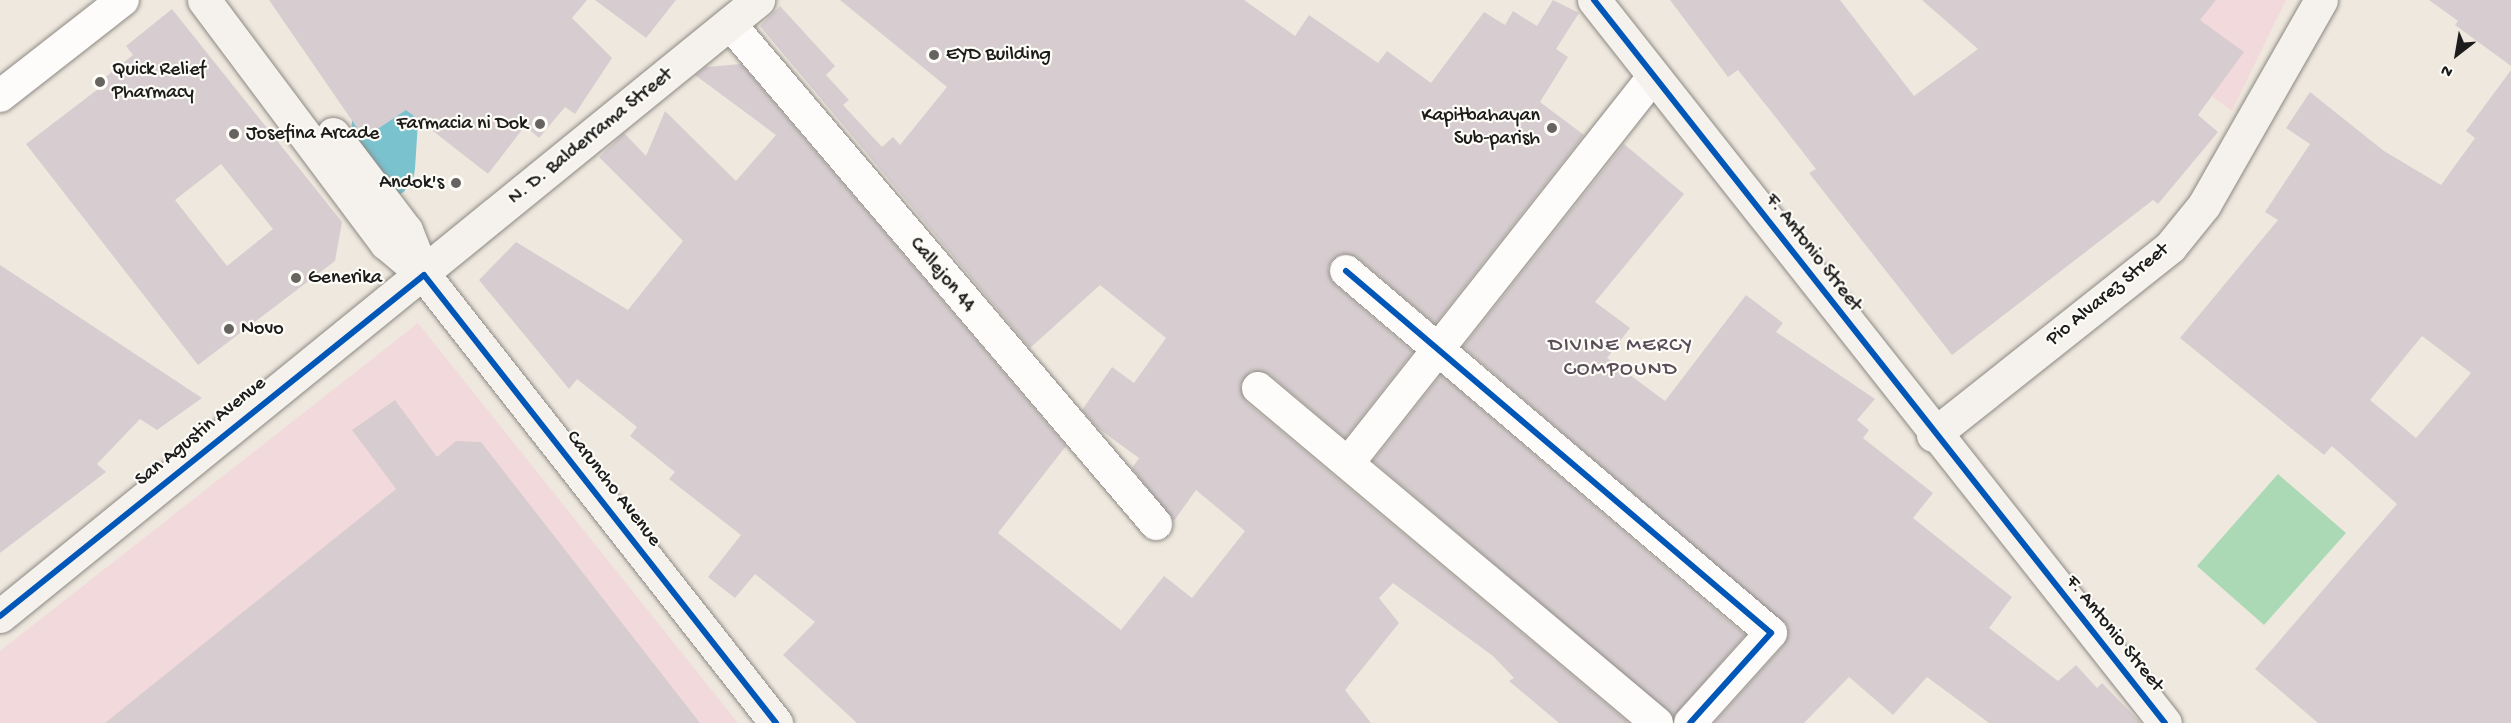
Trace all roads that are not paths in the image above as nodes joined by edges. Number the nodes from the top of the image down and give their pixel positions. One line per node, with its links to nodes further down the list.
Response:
1 (123, 0): 9 (street)
2 (204, 0): 11 (street)
3 (232, 0): 11 (street)
4 (758, 0): 7 (street, N. D. Balderrama Street)
5 (1594, 0): 8 (street, F. Antonio Street)
6 (2321, 0): 14 (street, Pio Alvarez Street)
7 (730, 24): 11 (street, N. D. Balderrama Street); 16 (street, Callejon 44)
8 (1654, 76): 12 (street); 14 (street, F. Antonio Street)
9 (0, 96)
10 (1346, 271): 12 (street)
11 (424, 275): 17 (street, San Agustin Avenue); 18 (street, Caruncho Avenue)
12 (1438, 348): 15 (street); 20 (street)
13 (1258, 388): 15 (street)
14 (1933, 435): 21 (street, F. Antonio Street)
15 (1349, 462): 19 (street)
16 (1156, 524)
17 (0, 616)
18 (776, 723)
19 (1656, 723)
20 (1690, 723)
21 (2165, 723)

